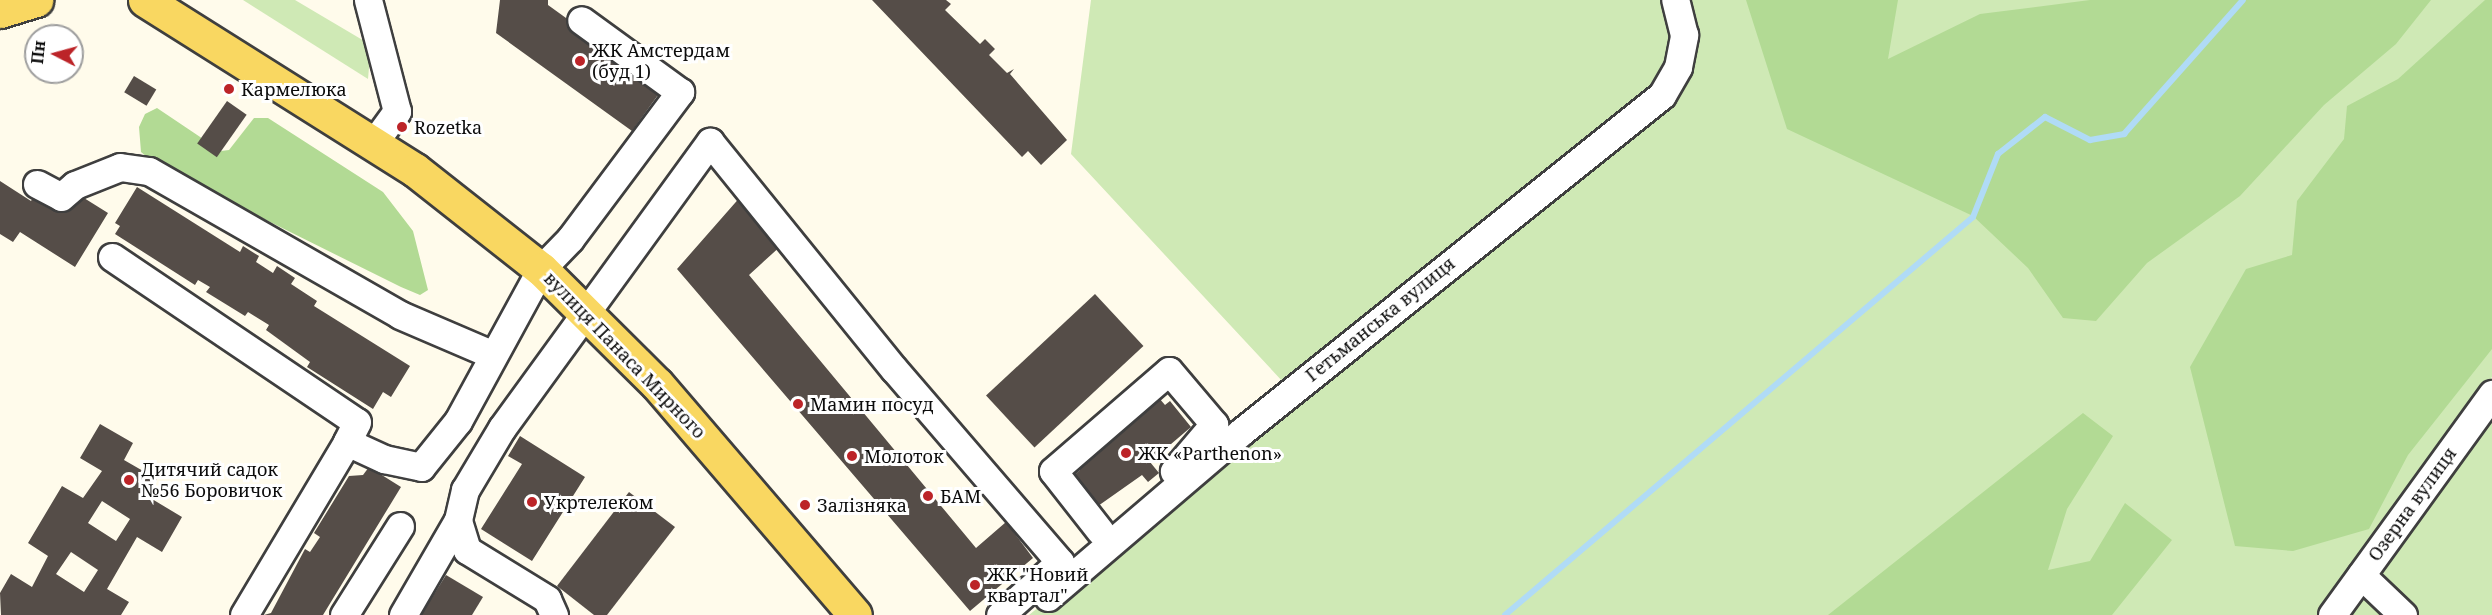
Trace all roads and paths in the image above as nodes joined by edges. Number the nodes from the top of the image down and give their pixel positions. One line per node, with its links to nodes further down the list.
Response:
1 (145, 0): 5 (main road, вулиця Панаса Мирного)
2 (1675, 0): 24 (street, Гетьманська вулиця)
3 (364, 1): 5 (street)
4 (581, 20): 8 (street)
5 (374, 143): 8 (main road, вулиця Панаса Мирного)
6 (37, 184): 10 (street)
7 (112, 257): 12 (street)
8 (542, 269): 9 (main road, вулиця Панаса Мирного); 10 (street)
9 (588, 311): 13 (street); 16 (street); 18 (main road, вулиця Панаса Мирного)
10 (491, 354): 12 (street)
11 (2492, 394): 17 (street, Озерна вулиця)
12 (348, 442): 19 (street)
13 (458, 520): 21 (street); 22 (street)
14 (400, 526): 20 (street)
15 (1100, 531): 15 (street); 16 (street)
16 (1060, 562): 23 (street)
17 (2361, 575): 25 (street, Озерна вулиця); 26 (street)
18 (851, 614)
19 (244, 615)
20 (344, 615)
21 (403, 615)
22 (554, 615)
23 (1000, 615)
24 (1027, 615)
25 (2332, 615)
26 (2403, 615)

